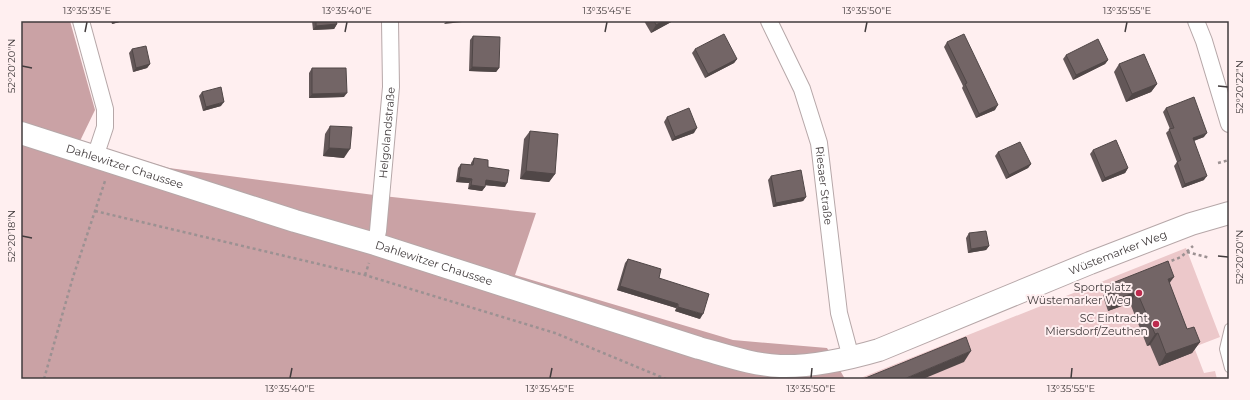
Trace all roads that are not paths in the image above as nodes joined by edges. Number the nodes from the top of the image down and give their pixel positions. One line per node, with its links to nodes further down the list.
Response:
1 (81, 21): 7 (street)
2 (390, 21): 9 (street, Helgolandstraße)
3 (769, 21): 11 (street, Riesaer Straße)
4 (1196, 21): 5 (street)
5 (1229, 124)
6 (21, 133): 7 (main road, Dahlewitzer Chaussee)
7 (95, 158): 9 (main road, Dahlewitzer Chaussee)
8 (1229, 214): 11 (main road, Wüstemarker Weg)
9 (372, 252): 11 (main road, Dahlewitzer Chaussee)
10 (1229, 328): 12 (lane)
11 (851, 358)
12 (1229, 368)

